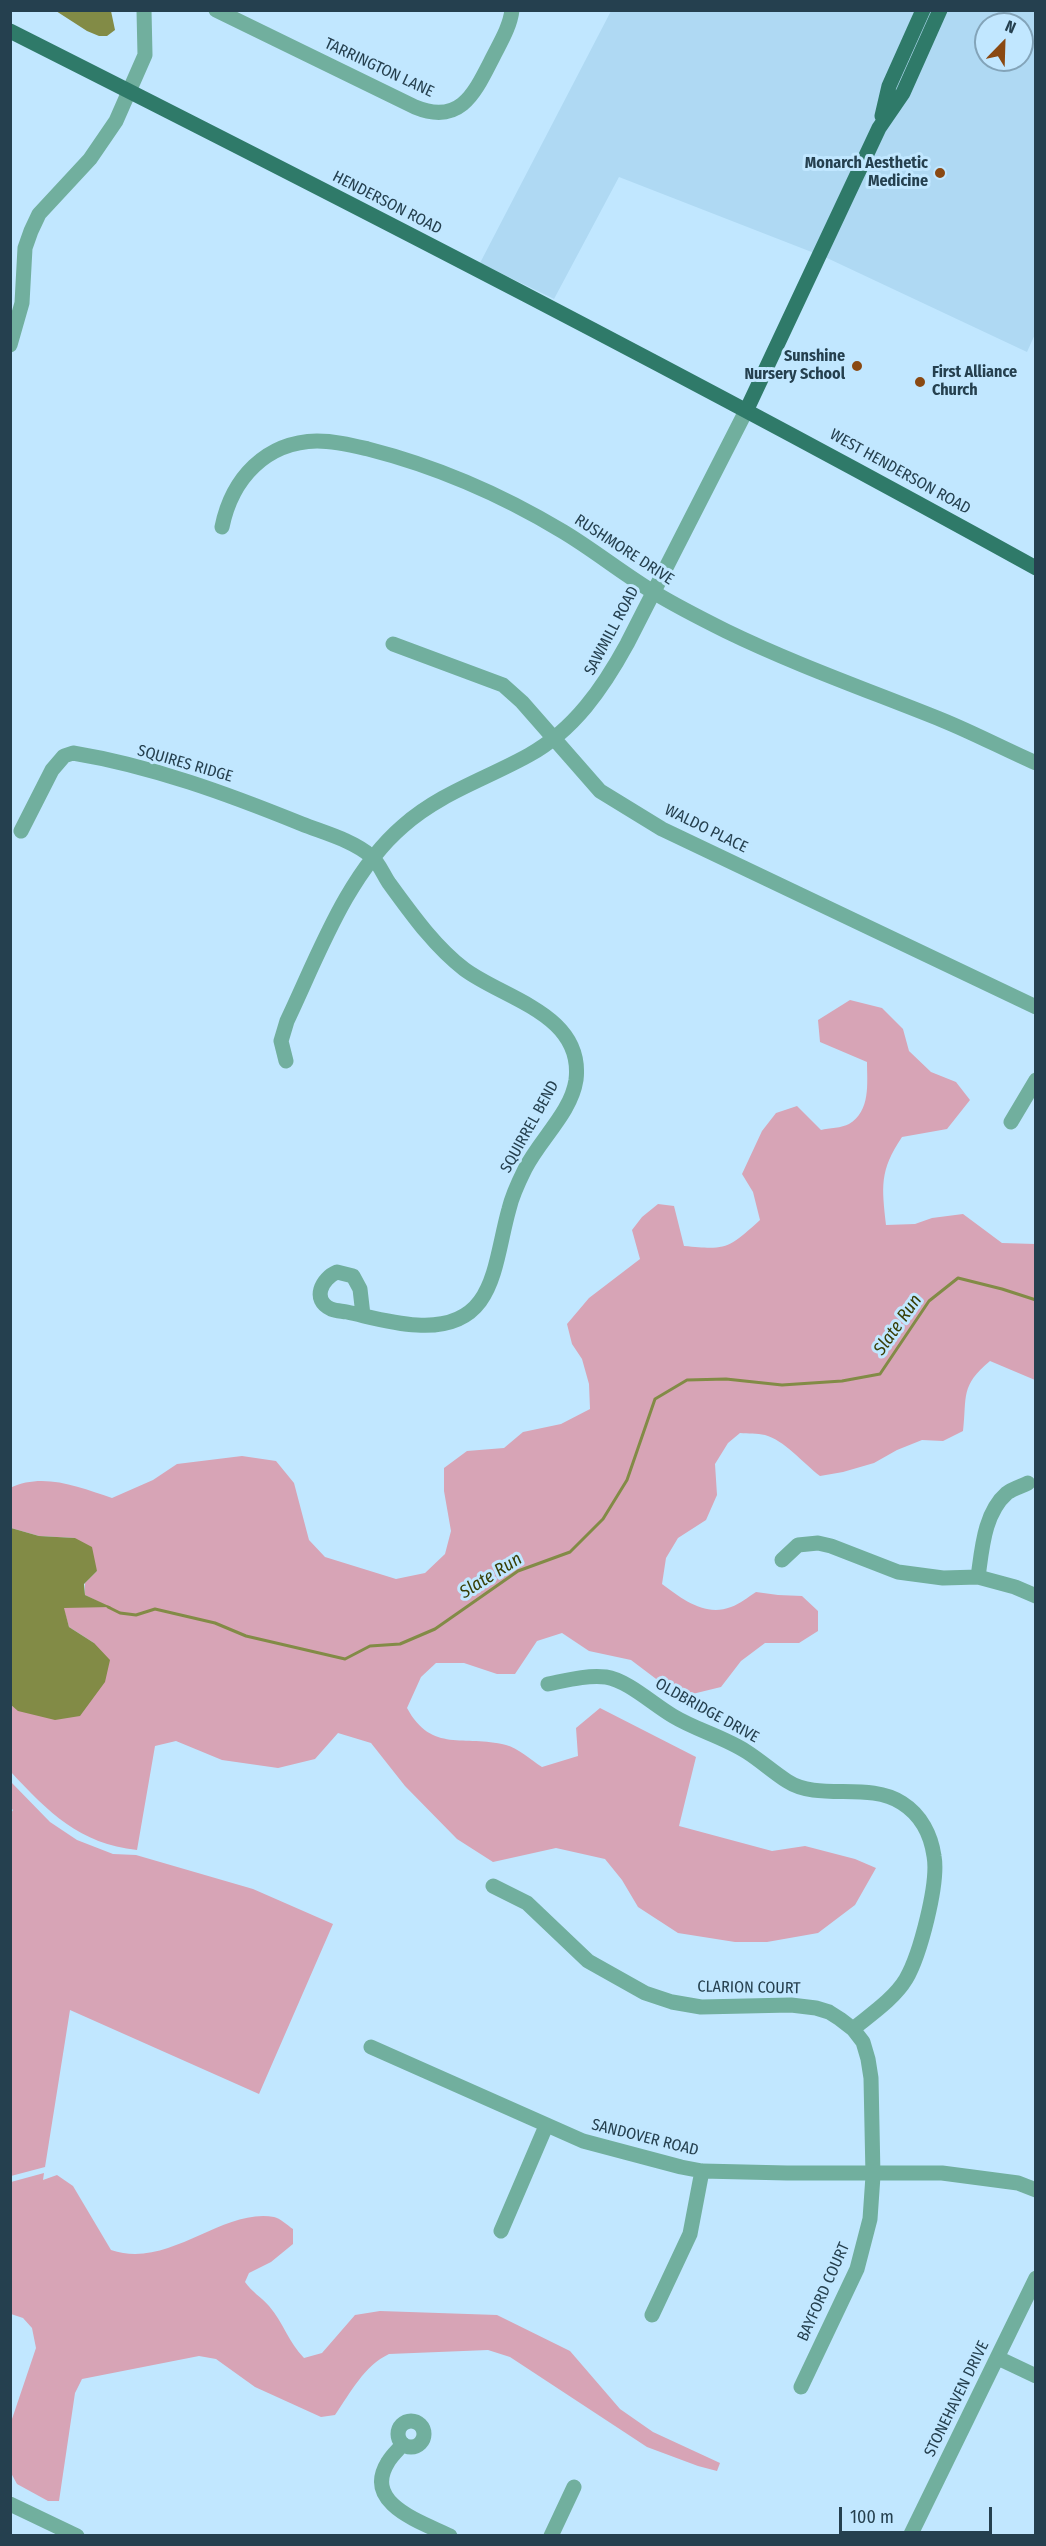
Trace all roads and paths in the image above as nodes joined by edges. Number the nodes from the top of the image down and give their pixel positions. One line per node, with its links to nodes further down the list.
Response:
1 (144, 10): 7 (street)
2 (216, 10): 3 (street, TARRINGTON LANE)
3 (512, 10)
4 (923, 10): 8 (main road, SAWMILL ROAD)
5 (940, 10): 8 (main road, SAWMILL ROAD)
6 (10, 30): 7 (main road, HENDERSON ROAD)
7 (130, 91): 9 (street); 10 (main road, HENDERSON ROAD)
8 (879, 128): 10 (main road, SAWMILL ROAD)
9 (10, 345)
10 (747, 410): 12 (main road, WEST HENDERSON ROAD); 13 (street, SAWMILL ROAD)
11 (222, 527): 13 (street, RUSHMORE DRIVE)
12 (1035, 568)
13 (653, 592): 15 (street, SAWMILL ROAD); 16 (street, RUSHMORE DRIVE)
14 (393, 644): 15 (street, WALDO PLACE)
15 (553, 738): 18 (street, SAWMILL ROAD); 19 (street, WALDO PLACE)
16 (1035, 763)
17 (21, 831): 18 (street, SQUIRES RIDGE)
18 (373, 857): 20 (street, SAWMILL ROAD); 23 (street, SQUIRREL BEND)
19 (1035, 1007)
20 (286, 1061)
21 (1035, 1080): 22 (street)
22 (1011, 1122)
23 (363, 1316)
24 (1029, 1483): 26 (street)
25 (782, 1560): 26 (street)
26 (978, 1577): 27 (street)
27 (1035, 1596)
28 (548, 1684): 30 (street, OLDBRIDGE DRIVE)
29 (493, 1886): 30 (street, CLARION COURT)
30 (853, 2029): 34 (street, CLARION COURT)
31 (371, 2047): 32 (street, SANDOVER ROAD)
32 (546, 2126): 33 (street, SANDOVER ROAD); 36 (street)
33 (702, 2171): 34 (street, SANDOVER ROAD); 38 (street)
34 (873, 2172): 35 (street, SANDOVER ROAD); 41 (street, BAYFORD COURT)
35 (1035, 2190)
36 (501, 2231)
37 (1035, 2278): 39 (street, STONEHAVEN DRIVE)
38 (652, 2315)
39 (998, 2358): 40 (street); 48 (street, STONEHAVEN DRIVE)
40 (1035, 2376)
41 (801, 2387)
42 (403, 2444): 46 (street)
43 (574, 2487): 47 (street)
44 (10, 2504): 45 (street)
45 (67, 2533)
46 (450, 2535)
47 (551, 2535)
48 (910, 2535)

